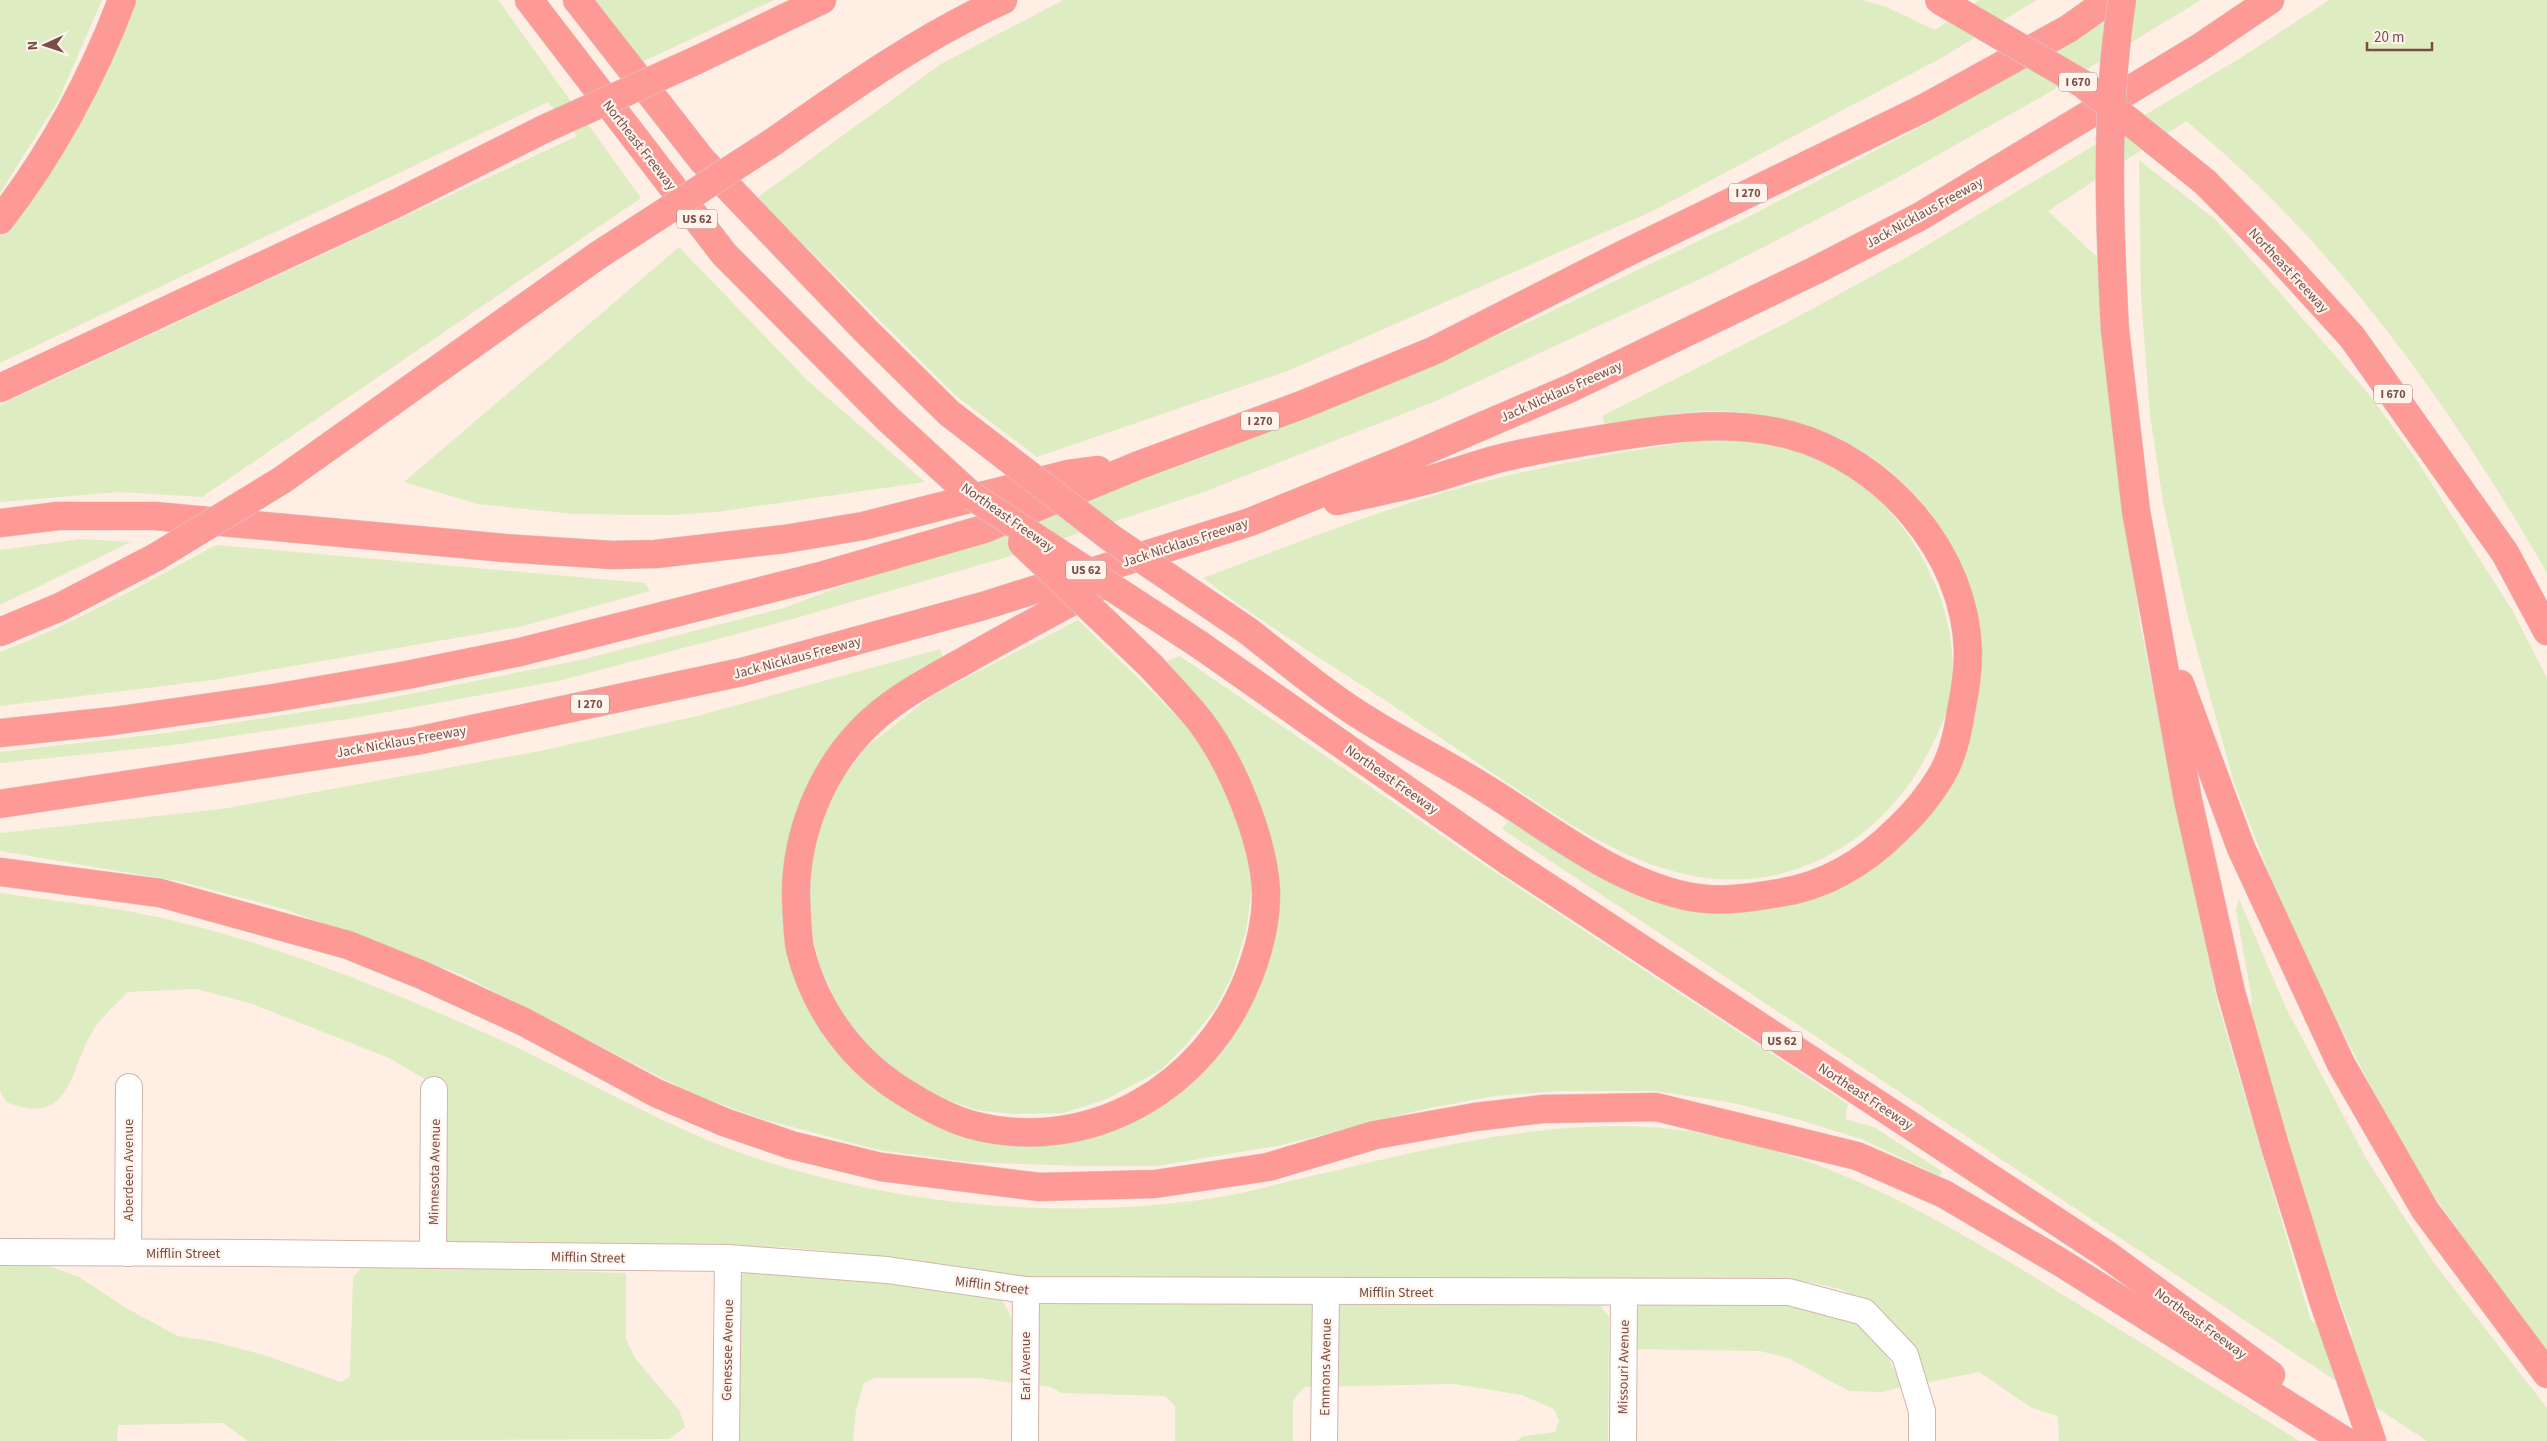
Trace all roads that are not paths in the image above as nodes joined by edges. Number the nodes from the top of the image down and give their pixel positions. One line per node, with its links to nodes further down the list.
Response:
1 (122, 0): 10 (highway)
2 (528, 0): 13 (highway, Northeast Freeway / US 62)
3 (576, 0): 14 (highway, bridge)
4 (822, 0): 11 (highway, bridge)
5 (1003, 0): 19 (highway, bridge)
6 (1939, 0): 18 (highway, Northeast Freeway / I 670, bridge)
7 (2109, 0): 12 (highway, I 270)
8 (2122, 0): 17 (highway, bridge)
9 (2270, 0): 14 (highway, Jack Nicklaus Freeway / I 270)
10 (0, 220)
11 (0, 388)
12 (1140, 465): 15 (highway); 20 (highway, I 270)
13 (972, 496): 16 (highway, bridge); 39 (highway, Northeast Freeway / US 62, bridge)
14 (1250, 522): 16 (highway, Jack Nicklaus Freeway / I 270)
15 (0, 523)
16 (1168, 549): 21 (highway, Jack Nicklaus Freeway / I 270)
17 (2156, 620): 32 (highway); 40 (highway)
18 (2547, 631)
19 (0, 632)
20 (0, 733)
21 (0, 804)
22 (0, 872): 38 (highway)
23 (129, 1086): 26 (street, Aberdeen Avenue)
24 (434, 1090): 27 (street, Minnesota Avenue)
25 (0, 1252): 26 (street, Mifflin Street)
26 (128, 1253): 27 (street, Mifflin Street)
27 (433, 1255): 28 (street, Mifflin Street)
28 (728, 1258): 29 (street, Mifflin Street); 33 (street, Genessee Avenue)
29 (1026, 1290): 30 (street, Mifflin Street); 34 (street, Earl Avenue)
30 (1326, 1292): 31 (street, Mifflin Street); 35 (street, Emmons Avenue)
31 (1624, 1293): 36 (street, Missouri Avenue); 37 (street, Mifflin Street)
32 (2547, 1374)
33 (726, 1441)
34 (1025, 1441)
35 (1324, 1441)
36 (1623, 1441)
37 (1922, 1441)
38 (2345, 1441)
39 (2360, 1441)
40 (2372, 1441)

